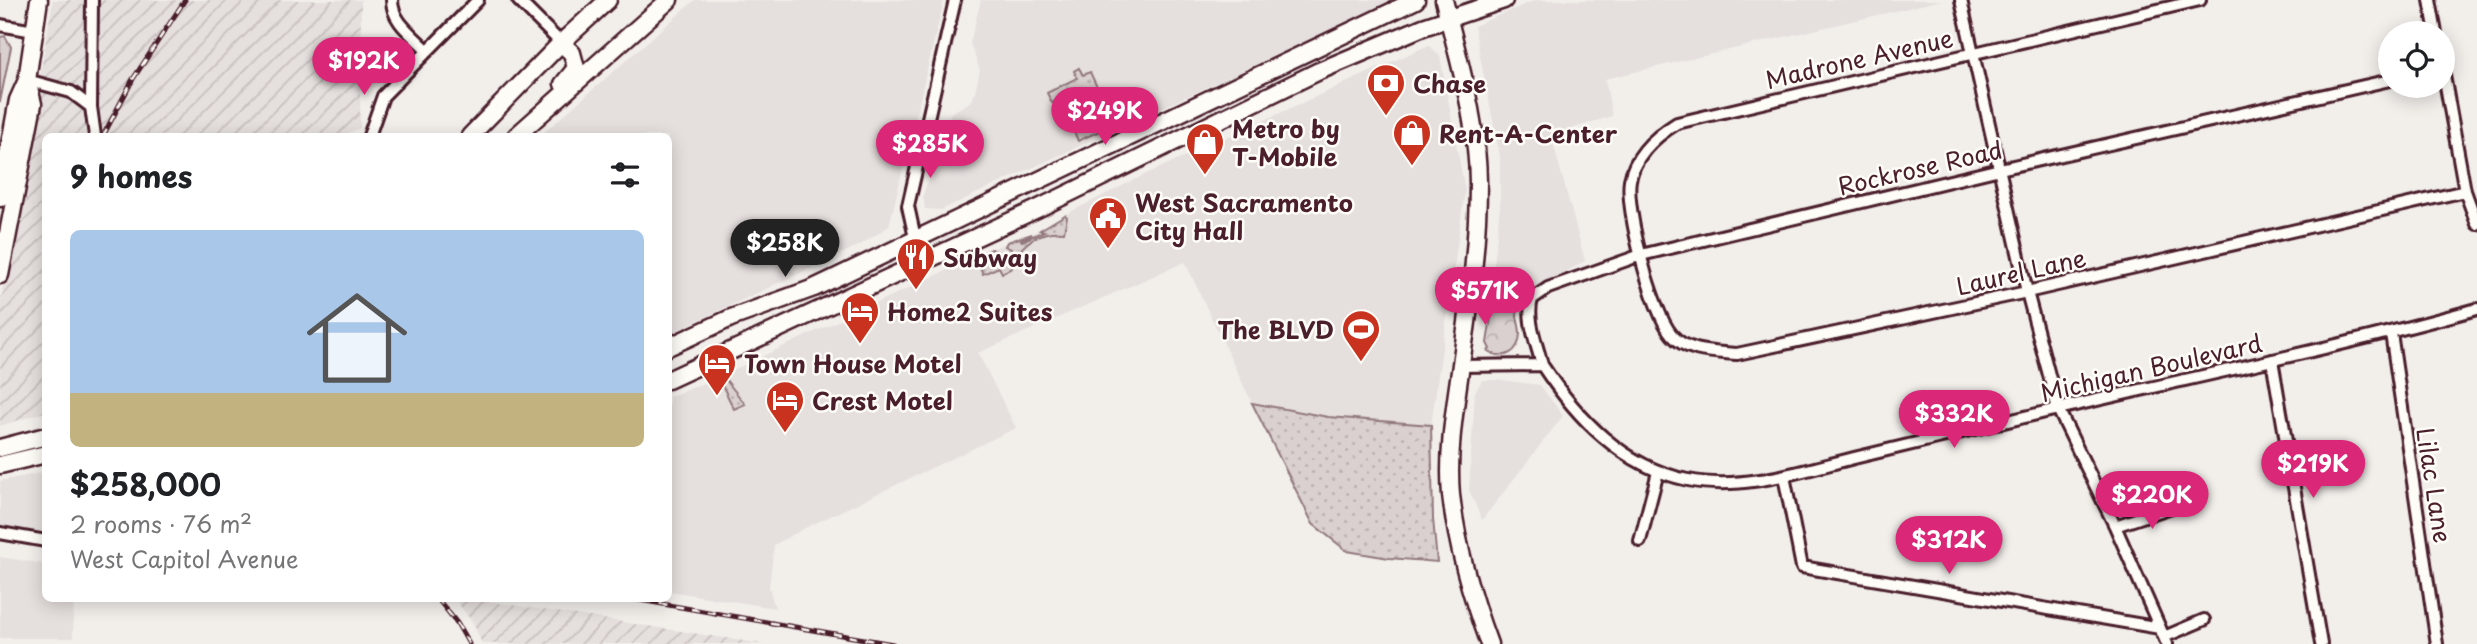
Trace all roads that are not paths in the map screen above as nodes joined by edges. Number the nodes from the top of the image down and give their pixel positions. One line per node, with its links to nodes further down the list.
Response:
1 (39, 0): 18 (main road)
2 (92, 0): 26 (street)
3 (392, 0): 20 (street)
4 (478, 0): 20 (street)
5 (518, 0): 19 (street)
6 (608, 0): 19 (main road)
7 (669, 0): 28 (main road)
8 (955, 0): 38 (street)
9 (1416, 0): 22 (main road)
10 (1444, 0): 15 (main road)
11 (1504, 0): 15 (main road)
12 (1961, 0): 21 (street)
13 (2200, 0): 21 (street, Madrone Avenue)
14 (2430, 0): 16 (street)
15 (1448, 19): 27 (main road); 48 (main road)
16 (2434, 21)
17 (0, 26): 18 (street)
18 (34, 31): 23 (main road)
19 (561, 43): 28 (main road); 31 (main road)
20 (427, 50): 30 (street)
21 (1972, 53): 34 (street); 39 (street, Madrone Avenue)
22 (1256, 78): 27 (main road); 32 (main road)
23 (27, 80): 26 (street); 36 (main road); 41 (main road)
24 (2378, 83): 34 (street, Rockrose Road)
25 (2448, 98): 35 (street)
26 (91, 107): 29 (street)
27 (1223, 117): 33 (main road)
28 (521, 132)
29 (95, 133)
30 (370, 133)
31 (473, 133)
32 (1140, 133): 33 (main road); 38 (main road)
33 (1123, 167): 40 (main road)
34 (2000, 169): 39 (street, Rockrose Road); 42 (street)
35 (2465, 191): 37 (street); 42 (street, Laurel Lane)
36 (0, 198)
37 (2477, 224)
38 (915, 238): 40 (street); 45 (main road)
39 (1641, 255): 42 (street, Laurel Lane); 47 (street, Rockrose Road)
40 (925, 260): 49 (main road)
41 (0, 275)
42 (2027, 292): 50 (street)
43 (2477, 310): 44 (street, Michigan Boulevard)
44 (2391, 333): 46 (street, Michigan Boulevard); 66 (street, Lilac Lane)
45 (672, 345)
46 (2272, 360): 50 (street, Michigan Boulevard); 65 (street)
47 (1542, 365): 48 (street); 55 (street, Michigan Boulevard)
48 (1461, 366): 64 (main road)
49 (672, 378)
50 (2058, 409): 56 (street, Michigan Boulevard); 58 (street)
51 (42, 437): 52 (main road)
52 (0, 448)
53 (42, 455): 54 (main road)
54 (0, 464)
55 (1658, 472): 56 (street, Michigan Boulevard); 61 (street)
56 (1784, 476): 63 (street)
57 (2178, 505): 58 (street)
58 (2115, 526): 63 (street)
59 (0, 533): 60 (street)
60 (42, 540)
61 (1640, 541)
62 (2204, 620): 63 (street)
63 (2164, 636)
64 (1489, 644)
65 (2321, 644)
66 (2437, 644)

